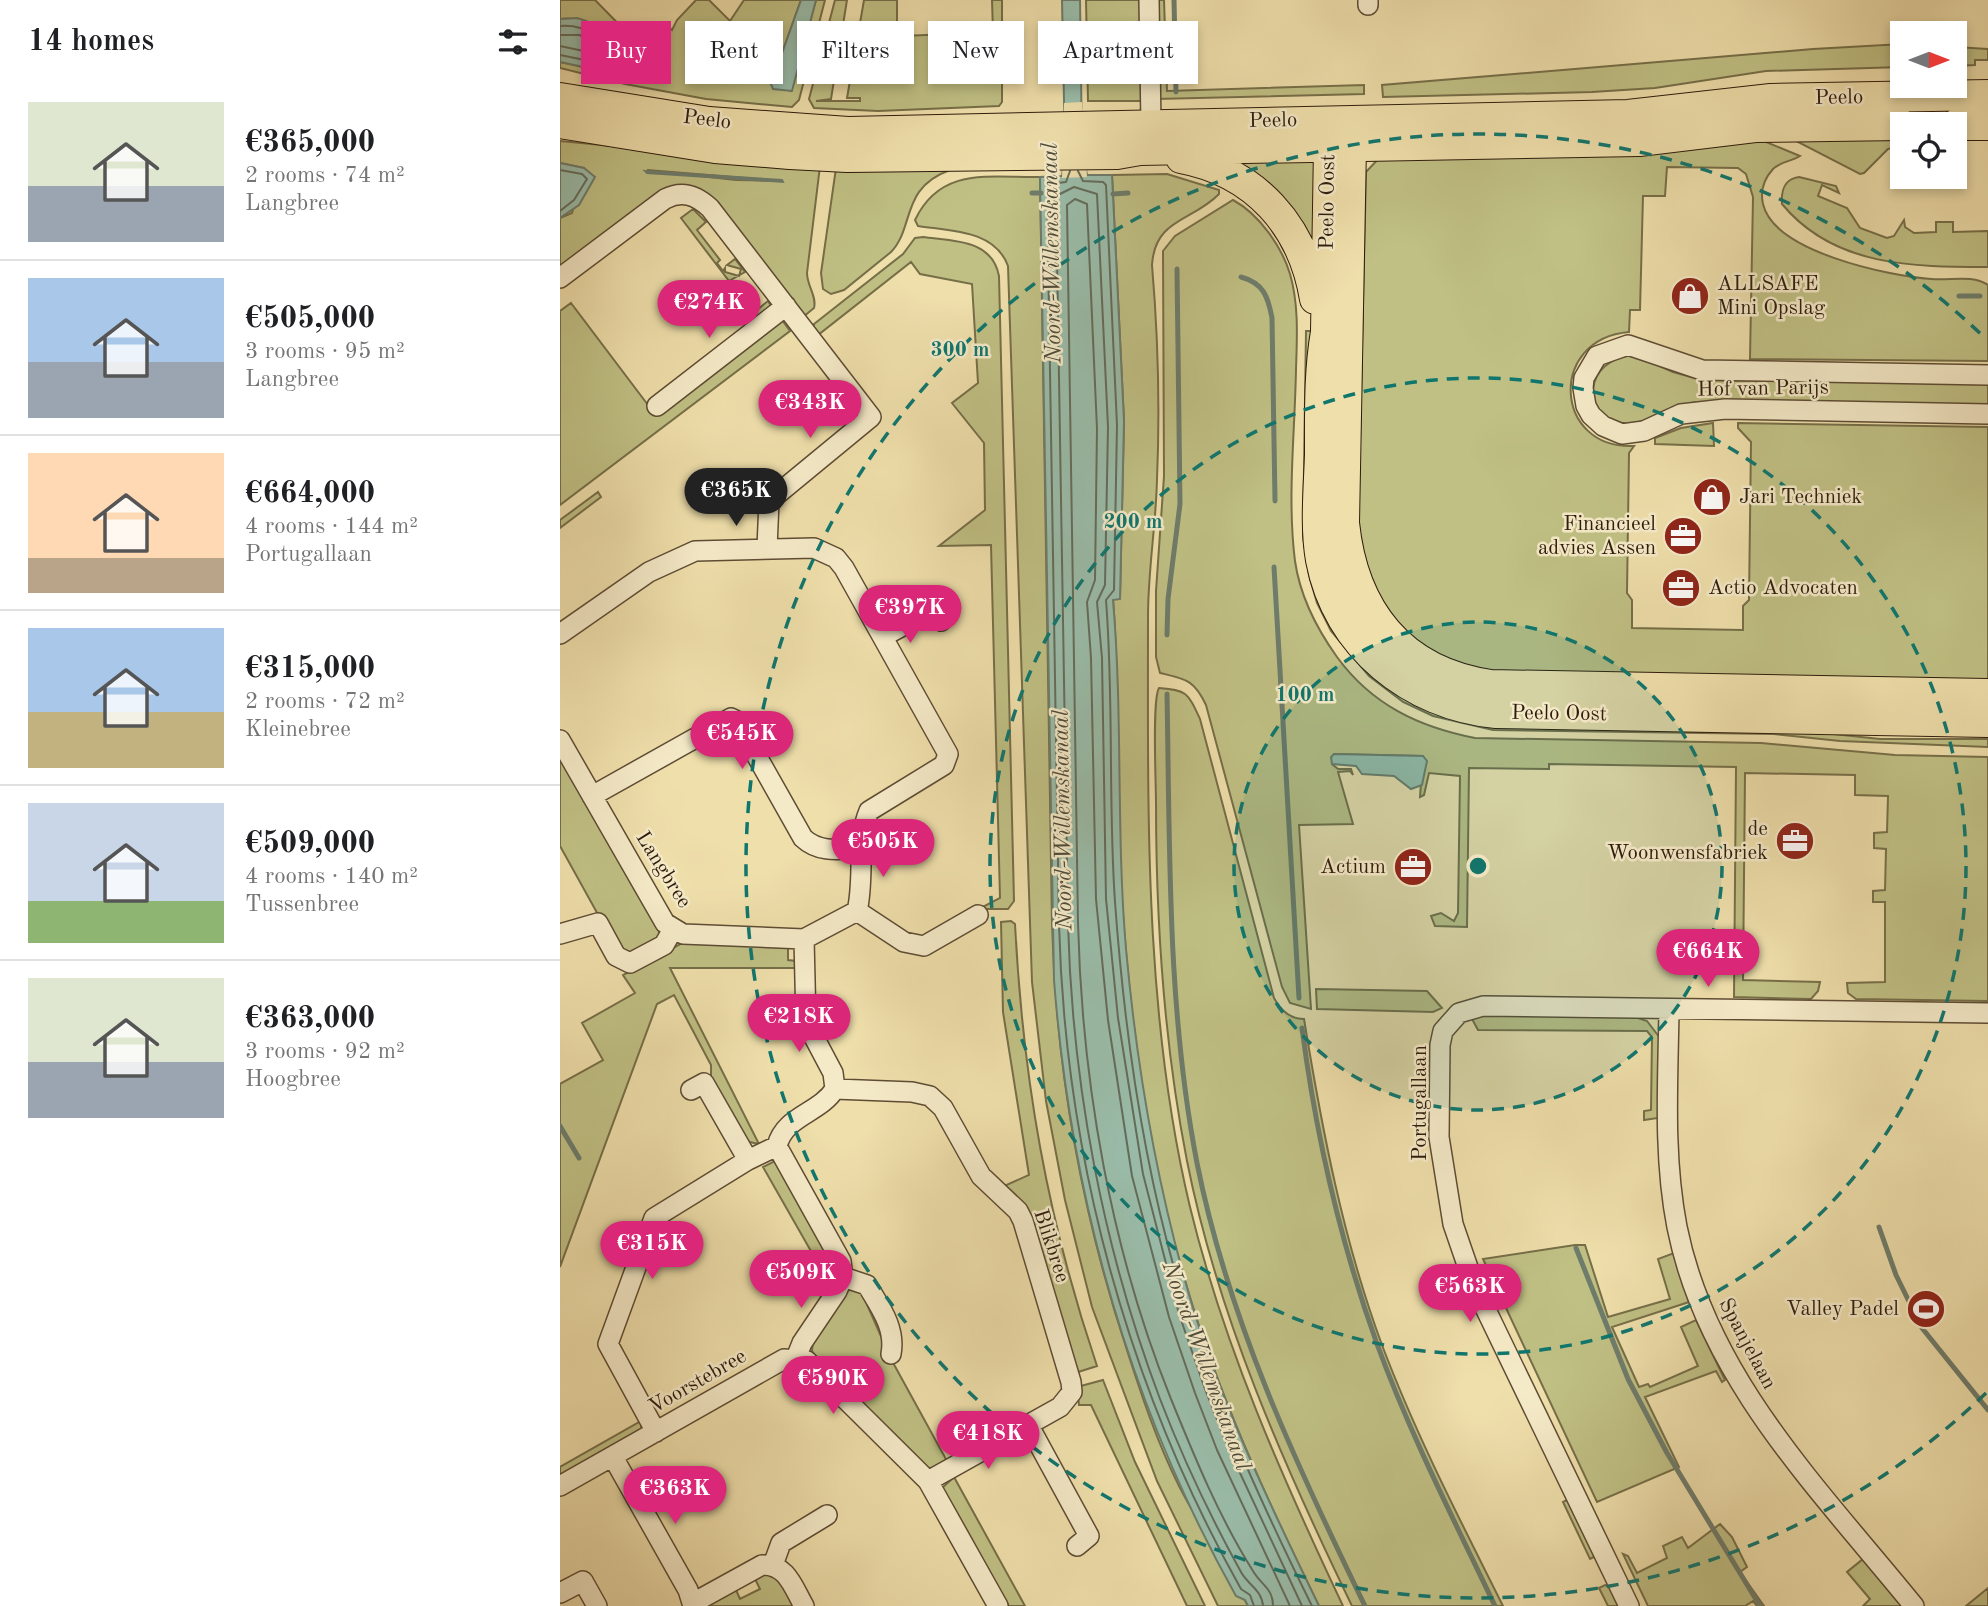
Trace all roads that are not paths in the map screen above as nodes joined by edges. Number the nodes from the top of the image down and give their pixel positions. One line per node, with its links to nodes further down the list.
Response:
1 (1149, 0): 5 (street)
2 (1988, 95): 9 (main road, Peelo)
3 (560, 98): 5 (main road, Peelo)
4 (560, 122): 10 (main road, Peelo)
5 (1151, 124): 9 (main road, Peelo)
6 (1890, 125): 9 (main road, Peelo)
7 (1967, 125): 8 (main road)
8 (1988, 125)
9 (1340, 137): 10 (main road, Peelo); 13 (main road, Peelo Oost); 21 (main road, Peelo Oost)
10 (1117, 155): 13 (main road)
11 (560, 278): 12 (street)
12 (786, 306): 15 (street); 17 (street)
13 (1321, 362): 22 (main road, Peelo Oost)
14 (1988, 375): 16 (street, Hof van Parijs)
15 (657, 406)
16 (1988, 414)
17 (767, 548): 19 (street); 20 (street)
18 (941, 621): 20 (street)
19 (560, 634)
20 (884, 636): 25 (street)
21 (1988, 694)
22 (1988, 722)
23 (560, 740): 24 (street, Langbree)
24 (593, 796): 25 (street); 28 (street, Langbree)
25 (863, 848): 26 (street)
26 (858, 911): 27 (street); 30 (street, Langbree)
27 (978, 915)
28 (673, 929): 29 (street); 30 (street, Langbree)
29 (560, 934)
30 (804, 939): 33 (street)
31 (1669, 1009): 32 (street, Portugallaan); 53 (street, Portugallaan); 54 (street, Spanjelaan)
32 (1988, 1013)
33 (835, 1089): 35 (street); 40 (street, Blikbree)
34 (691, 1090): 36 (street)
35 (777, 1146): 36 (street); 37 (street)
36 (748, 1160): 41 (street)
37 (843, 1277): 38 (street); 39 (street)
38 (891, 1354)
39 (796, 1358): 41 (street, Voorstebree); 43 (street)
40 (1029, 1426): 43 (street, Blikbree); 46 (street)
41 (656, 1432): 42 (street, Voorstebree)
42 (613, 1457): 44 (street, Voorstebree); 49 (street)
43 (928, 1481): 52 (street)
44 (560, 1486)
45 (827, 1515): 47 (street)
46 (1077, 1546)
47 (773, 1564): 49 (street); 51 (street)
48 (560, 1594): 50 (street)
49 (693, 1604)
50 (597, 1606)
51 (804, 1606)
52 (998, 1606)
53 (1629, 1606)
54 (1914, 1606)

